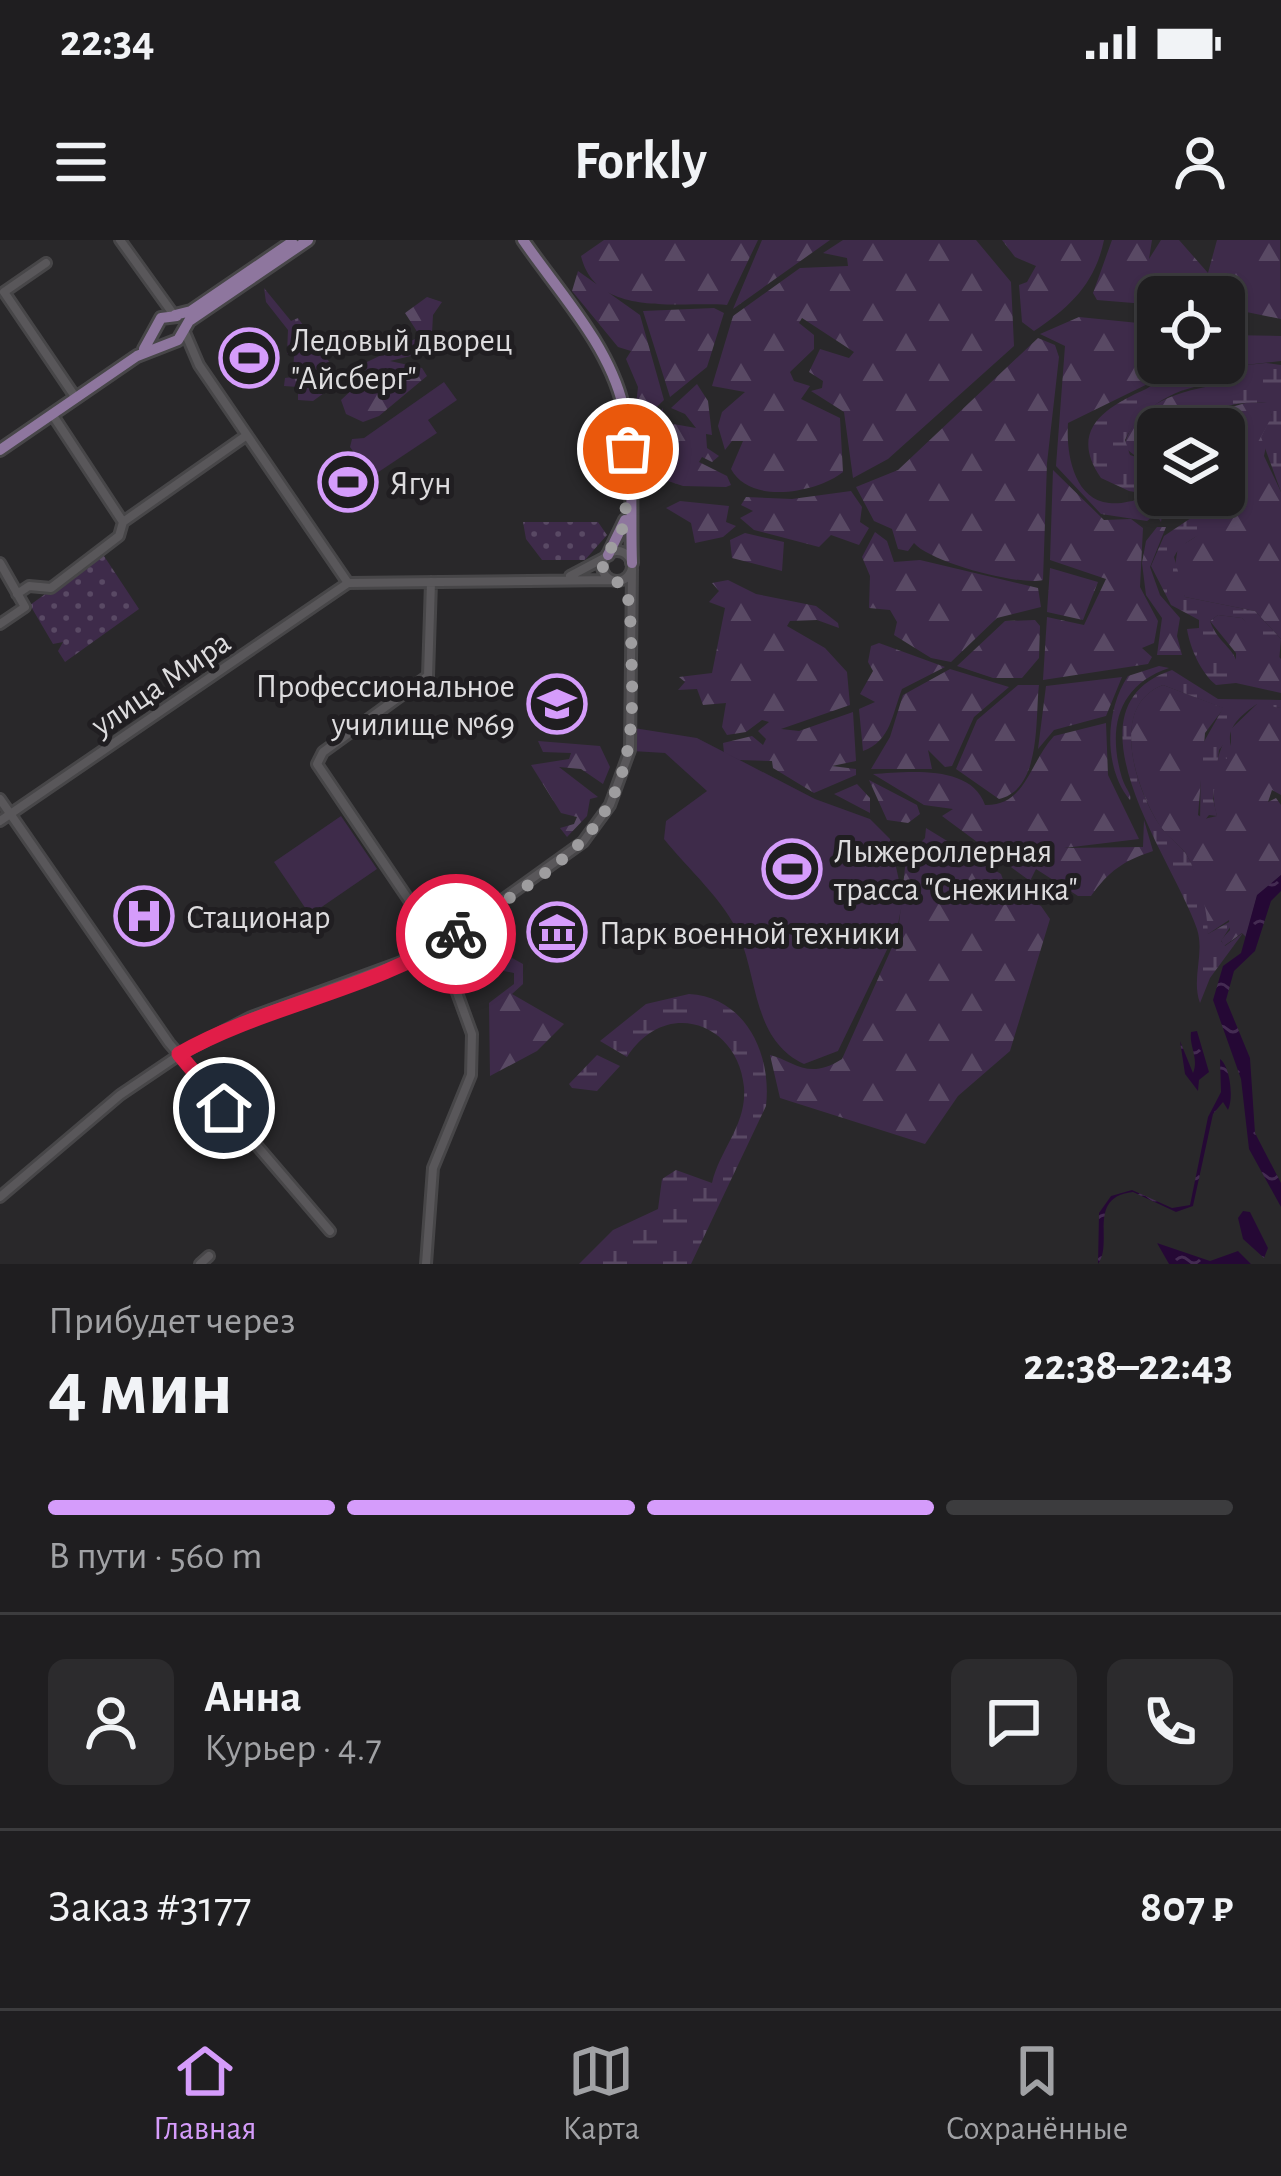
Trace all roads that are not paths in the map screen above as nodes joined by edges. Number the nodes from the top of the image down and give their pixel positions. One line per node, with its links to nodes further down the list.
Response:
1 (120, 240): 6 (street)
2 (295, 240): 7 (main road)
3 (308, 240): 9 (main road)
4 (523, 240): 17 (main road)
5 (46, 263): 13 (street)
6 (145, 280): 7 (street); 8 (street)
7 (174, 315): 8 (main road); 9 (main road)
8 (157, 327): 10 (main road); 11 (main road)
9 (184, 330): 10 (main road); 12 (street)
10 (170, 343): 11 (main road); 12 (street)
11 (137, 356): 13 (main road)
12 (199, 365): 15 (street)
13 (76, 398): 14 (main road)
14 (52, 414): 16 (main road); 18 (street)
15 (247, 435): 18 (street); 25 (street)
16 (0, 450)
17 (629, 493): 19 (main road); 21 (main road)
18 (123, 522): 26 (street)
19 (606, 556): 21 (street); 22 (street); 23 (street)
20 (0, 563): 26 (street)
21 (632, 566): 23 (street); 28 (street)
22 (557, 579): 23 (street); 24 (street)
23 (613, 580): 28 (street)
24 (431, 582): 25 (street); 32 (street)
25 (348, 583): 30 (street, улица Мира)
26 (17, 594): 27 (street)
27 (0, 624)
28 (631, 635): 32 (street)
29 (0, 799): 30 (street)
30 (10, 814): 31 (street, улица Мира); 33 (street)
31 (0, 820)
32 (440, 946): 33 (street); 38 (street)
33 (179, 1054): 34 (street); 35 (street)
34 (0, 1197)
35 (331, 1231)
36 (209, 1256): 37 (street)
37 (200, 1264)
38 (426, 1264)

